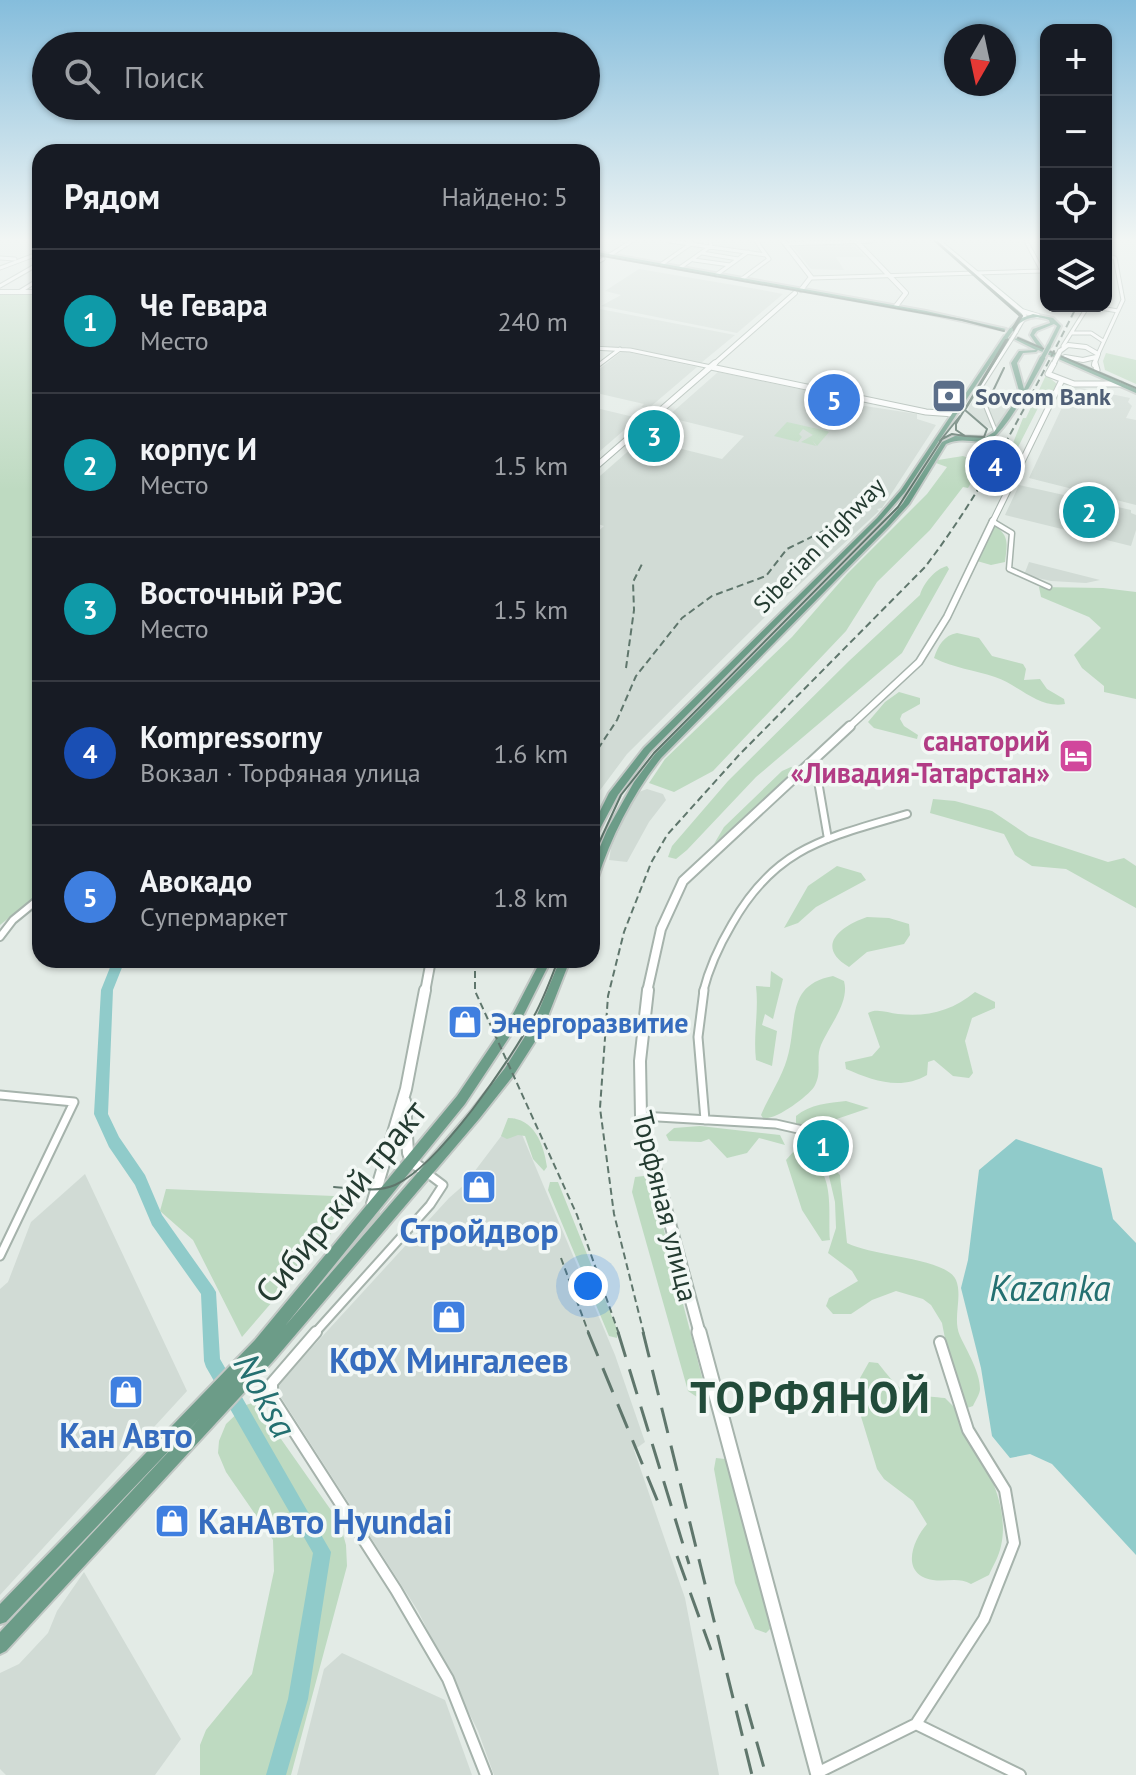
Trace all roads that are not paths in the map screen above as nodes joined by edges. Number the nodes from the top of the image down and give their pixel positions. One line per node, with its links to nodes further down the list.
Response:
1 (760, 324): 22 (street)
2 (967, 324): 11 (main road)
3 (969, 324): 11 (main road)
4 (1014, 324): 11 (main road, Siberian highway)
5 (1017, 324): 11 (street, Siberian highway)
6 (1052, 324): 18 (main road)
7 (1057, 324): 18 (main road)
8 (1077, 324): 10 (street)
9 (1112, 324): 13 (street)
10 (1072, 333): 12 (street); 13 (street)
11 (1011, 335): 18 (main road); 30 (main road, Siberian highway); 32 (street, Siberian highway)
12 (1067, 339): 14 (street); 19 (street)
13 (1102, 343): 15 (street); 20 (street)
14 (1078, 345): 15 (street); 19 (street)
15 (1085, 346): 20 (street)
16 (600, 348): 17 (street)
17 (620, 349): 21 (street); 22 (street)
18 (1045, 351): 19 (main road); 23 (main road); 28 (main road); 28 (main road)
19 (1063, 351): 20 (street); 23 (main road); 24 (street, bridge)
20 (1097, 355): 23 (street)
21 (600, 364)
22 (711, 367): 29 (street); 34 (street)
23 (1094, 371): 25 (street); 26 (main road); 27 (main road)
24 (1061, 382): 25 (street); 35 (street, Торфяная улица)
25 (1098, 383): 26 (street)
26 (1122, 385): 27 (main road)
27 (1136, 388)
28 (1023, 395): 32 (main road)
29 (926, 412): 30 (street); 31 (street)
30 (954, 414): 31 (main road, Siberian highway)
31 (948, 423): 33 (main road); 39 (main road, Siberian highway)
32 (996, 432): 33 (main road, Siberian highway)
33 (967, 439): 41 (main road, Siberian highway)
34 (600, 463)
35 (992, 521): 36 (street); 37 (street, Торфяная улица)
36 (1049, 587)
37 (807, 769): 40 (street); 49 (street, Торфяная улица)
38 (907, 814): 40 (street)
39 (600, 820)
40 (828, 839): 50 (street)
41 (600, 860)
42 (32, 905): 43 (street)
43 (0, 937)
44 (429, 968): 47 (street)
45 (542, 968): 51 (main road, Сибирский тракт)
46 (562, 968): 55 (main road)
47 (406, 1089): 52 (street); 56 (street)
48 (1, 1096): 57 (street)
49 (641, 1116): 50 (street); 64 (street, Торфяная улица)
50 (705, 1120): 53 (street)
51 (433, 1134): 52 (street); 54 (main road, Сибирский тракт)
52 (406, 1135): 54 (street)
53 (829, 1136)
54 (411, 1161): 55 (street); 56 (main road, Сибирский тракт)
55 (426, 1172): 59 (main road, Сибирский тракт); 65 (street)
56 (370, 1210): 59 (main road, Сибирский тракт)
57 (0, 1256)
58 (940, 1342): 63 (street)
59 (265, 1350): 60 (main road, Сибирский тракт)
60 (190, 1427): 61 (main road, Сибирский тракт); 62 (main road, Сибирский тракт)
61 (0, 1616)
62 (0, 1645)
63 (916, 1724): 64 (street); 66 (street)
64 (817, 1774)
65 (486, 1775)
66 (1020, 1775)

